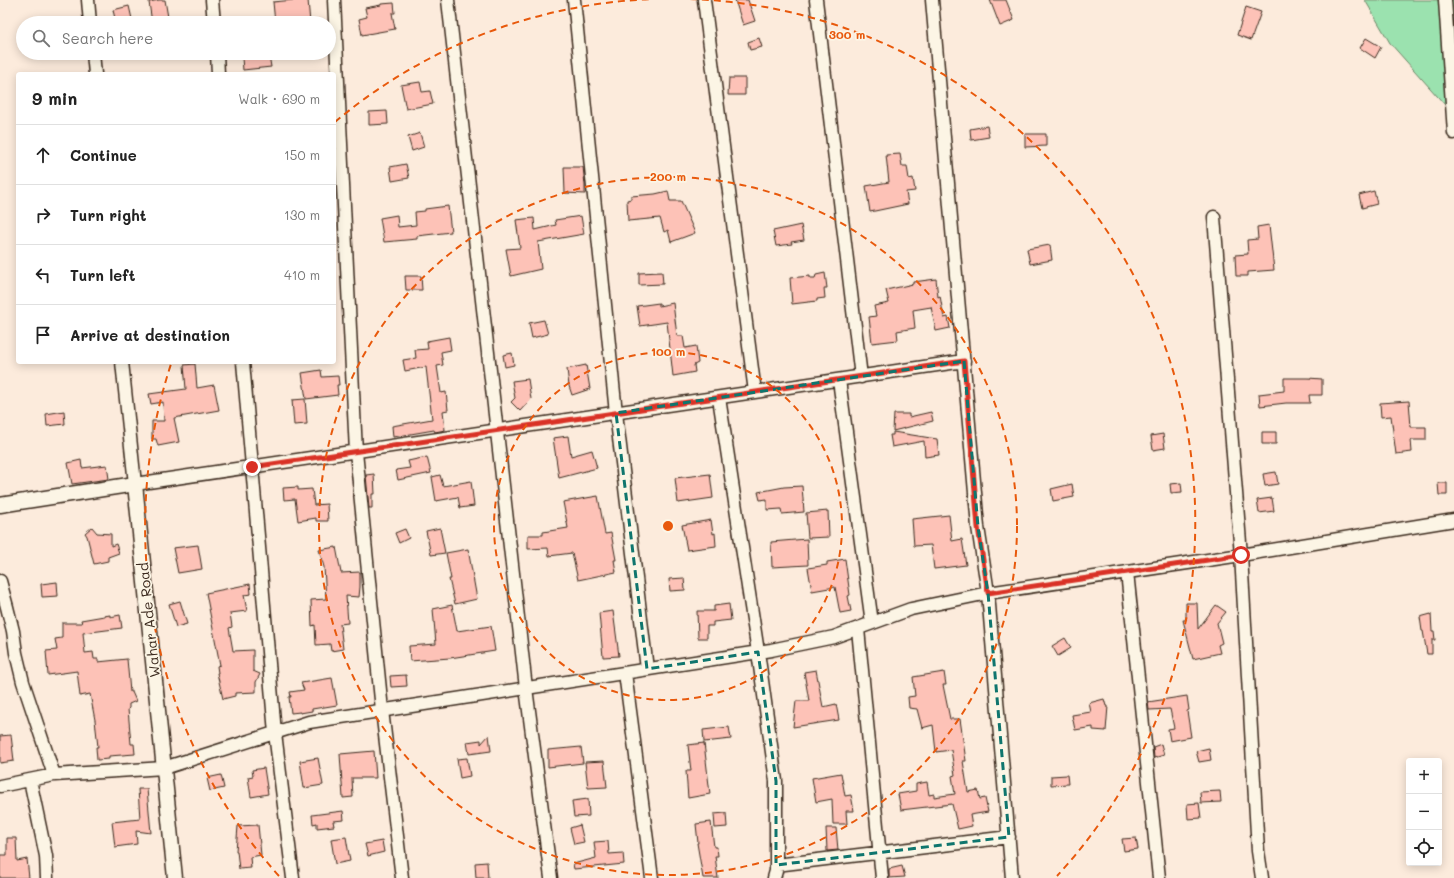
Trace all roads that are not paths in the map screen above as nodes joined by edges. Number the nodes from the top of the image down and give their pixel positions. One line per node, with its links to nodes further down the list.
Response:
1 (88, 0): 10 (street)
2 (212, 0): 11 (street)
3 (334, 0): 12 (street)
4 (448, 0): 28 (street)
5 (574, 0): 27 (street)
6 (704, 0): 25 (street)
7 (816, 0): 23 (street)
8 (932, 0): 20 (street)
9 (1445, 0): 18 (street)
10 (89, 16)
11 (213, 16)
12 (335, 16)
13 (336, 41): 29 (street)
14 (94, 60): 16 (street)
15 (217, 60): 17 (street)
16 (95, 72)
17 (218, 72)
18 (1454, 133)
19 (1214, 217): 34 (street)
20 (964, 361): 23 (street); 37 (street)
21 (122, 364): 31 (street, Wahar Ade Road)
22 (243, 364): 30 (street)
23 (861, 376): 24 (street)
24 (839, 380): 25 (street); 38 (street)
25 (755, 392): 26 (street)
26 (719, 398): 27 (street); 40 (street)
27 (616, 413): 28 (street); 41 (street)
28 (497, 431): 29 (street); 43 (street)
29 (356, 452): 30 (street); 44 (street)
30 (252, 467): 31 (street); 45 (street)
31 (135, 484): 32 (street); 46 (street, Wahar Ade Road)
32 (0, 505)
33 (1454, 520): 34 (street)
34 (1241, 555): 35 (street); 63 (street)
35 (1127, 572): 37 (street); 62 (street)
36 (0, 581): 47 (street)
37 (988, 593): 38 (street); 50 (street)
38 (872, 623): 39 (street)
39 (858, 629): 40 (street); 51 (street)
40 (758, 652): 41 (street); 52 (street)
41 (647, 669): 42 (street)
42 (626, 672): 43 (street); 58 (street)
43 (526, 688): 44 (street); 57 (street)
44 (382, 710): 45 (street); 56 (street)
45 (276, 733): 46 (street); 55 (street)
46 (164, 768): 47 (street); 54 (street, Wahar Ade Road)
47 (54, 776): 48 (street)
48 (30, 780): 49 (street); 53 (street)
49 (0, 786)
50 (1009, 837): 51 (street); 61 (street)
51 (880, 852): 52 (street); 60 (street)
52 (776, 865): 59 (street)
53 (47, 878)
54 (175, 878)
55 (293, 878)
56 (402, 878)
57 (552, 878)
58 (652, 878)
59 (774, 878)
60 (882, 878)
61 (1012, 878)
62 (1159, 878)
63 (1262, 878)

